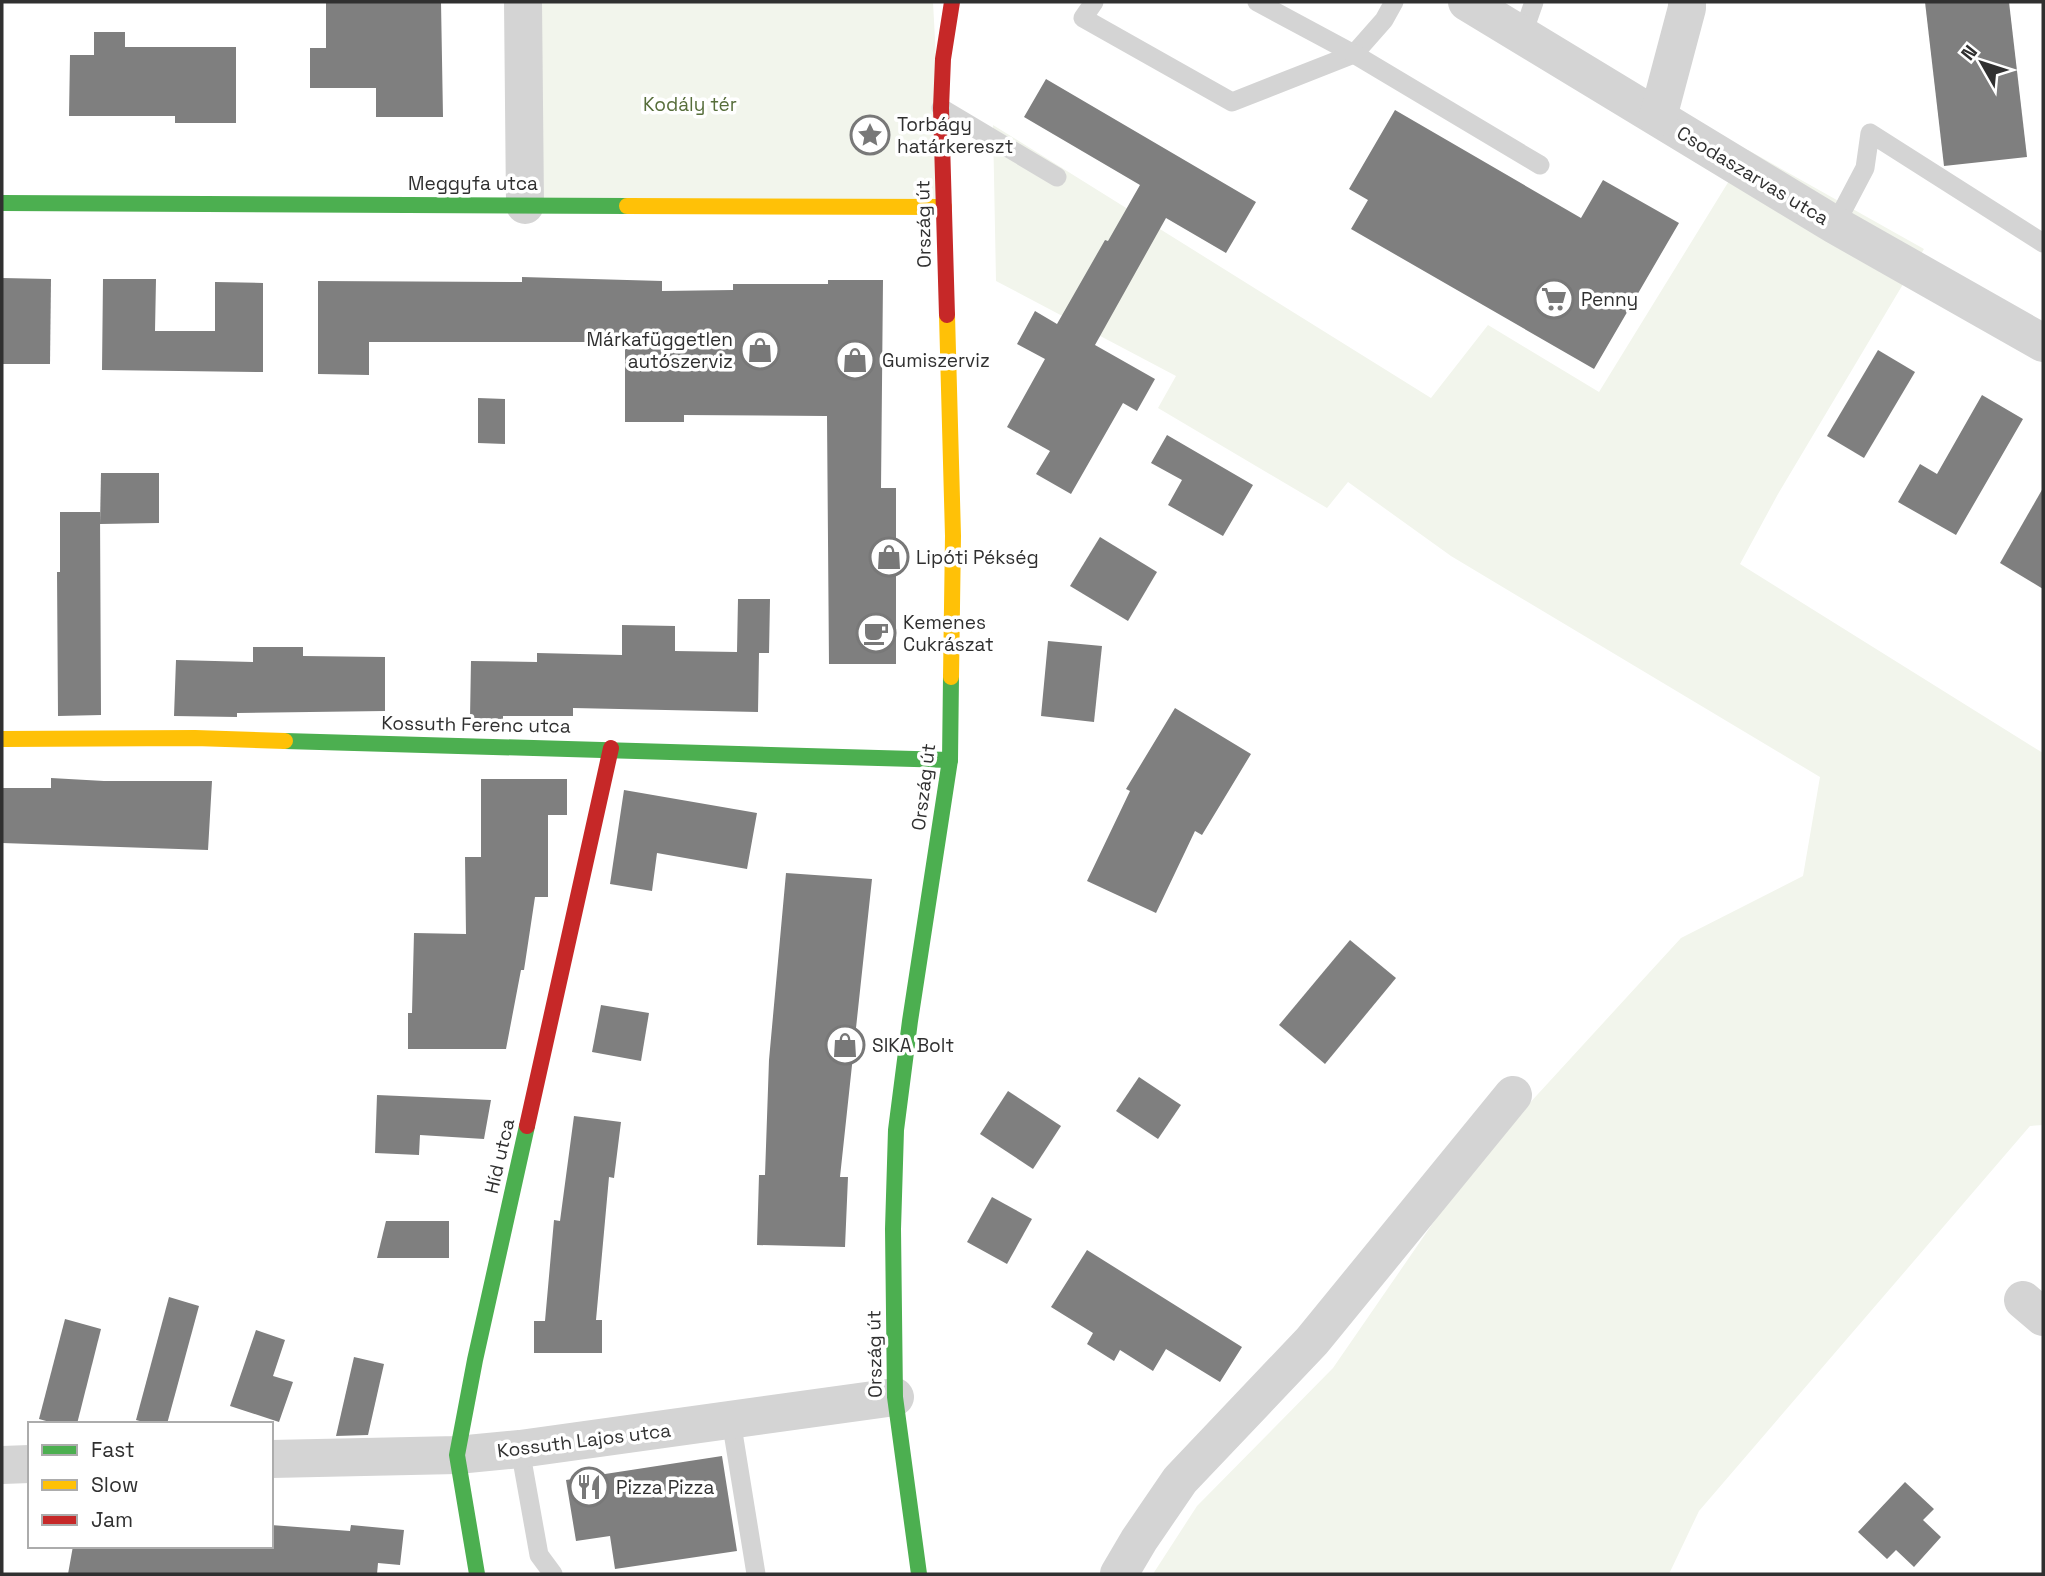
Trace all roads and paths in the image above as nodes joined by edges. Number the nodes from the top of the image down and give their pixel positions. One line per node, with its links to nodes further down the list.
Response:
1 (523, 2): 15 (street)
2 (952, 2): 10 (street, Ország út)
3 (1094, 2): 9 (lane)
4 (1257, 2): 9 (lane)
5 (1394, 2): 9 (lane)
6 (1467, 2): 8 (street, Csodaszarvas utca)
7 (1686, 2): 11 (street)
8 (1528, 19): 11 (street, Csodaszarvas utca)
9 (1354, 54): 12 (lane)
10 (941, 108): 13 (lane); 16 (street, Ország út)
11 (1658, 117): 17 (street, Csodaszarvas utca)
12 (1541, 165)
13 (1057, 177)
14 (2, 203): 15 (street, Meggyfa utca)
15 (525, 205): 16 (street, Meggyfa utca)
16 (944, 207): 22 (street, Ország út)
17 (1835, 225): 18 (lane); 19 (street, Csodaszarvas utca)
18 (2043, 243)
19 (2043, 343)
20 (2, 739): 21 (street, Kossuth Ferenc utca)
21 (611, 748): 22 (street, Kossuth Ferenc utca); 27 (street, Híd utca)
22 (950, 760): 24 (street, Ország út)
23 (1513, 1095): 35 (street)
24 (895, 1397): 25 (street, Kossuth Lajos utca); 34 (street, Ország út)
25 (732, 1420): 26 (street, Kossuth Lajos utca); 33 (lane)
26 (520, 1449): 27 (street, Kossuth Lajos utca); 32 (lane)
27 (457, 1455): 28 (street, Kossuth Lajos utca); 31 (street, Híd utca)
28 (273, 1459)
29 (28, 1464): 30 (street)
30 (2, 1465)
31 (477, 1574)
32 (553, 1574)
33 (756, 1574)
34 (919, 1574)
35 (1119, 1574)

